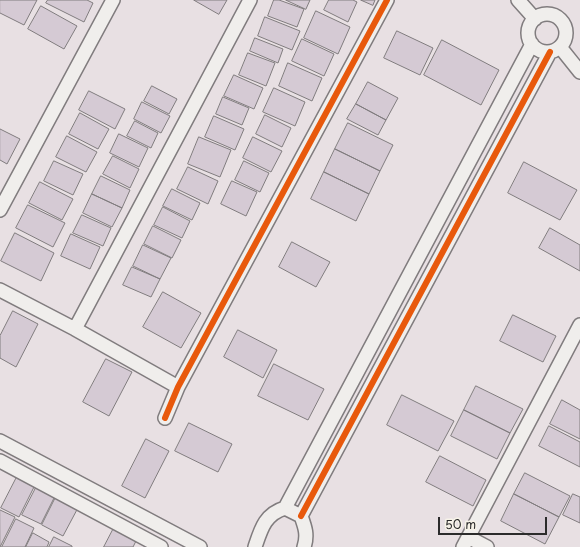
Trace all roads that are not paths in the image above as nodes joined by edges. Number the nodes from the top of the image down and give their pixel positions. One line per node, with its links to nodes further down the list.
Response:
1 (113, 0): 9 (street)
2 (250, 0): 12 (street)
3 (387, 0): 13 (street)
4 (518, 0): 5 (street)
5 (534, 19): 6 (street); 7 (street)
6 (532, 44): 7 (street); 17 (street)
7 (555, 50): 8 (street); 18 (street)
8 (580, 72)
9 (0, 210)
10 (0, 290): 12 (street)
11 (580, 326): 19 (street)
12 (75, 329): 13 (street)
13 (178, 387): 14 (street)
14 (166, 418)
15 (0, 441): 21 (street)
16 (0, 461): 20 (street)
17 (285, 508): 18 (street); 22 (street)
18 (301, 516): 23 (street)
19 (466, 542): 24 (street)
20 (161, 547)
21 (200, 547)
22 (255, 547)
23 (304, 547)
24 (487, 547)

